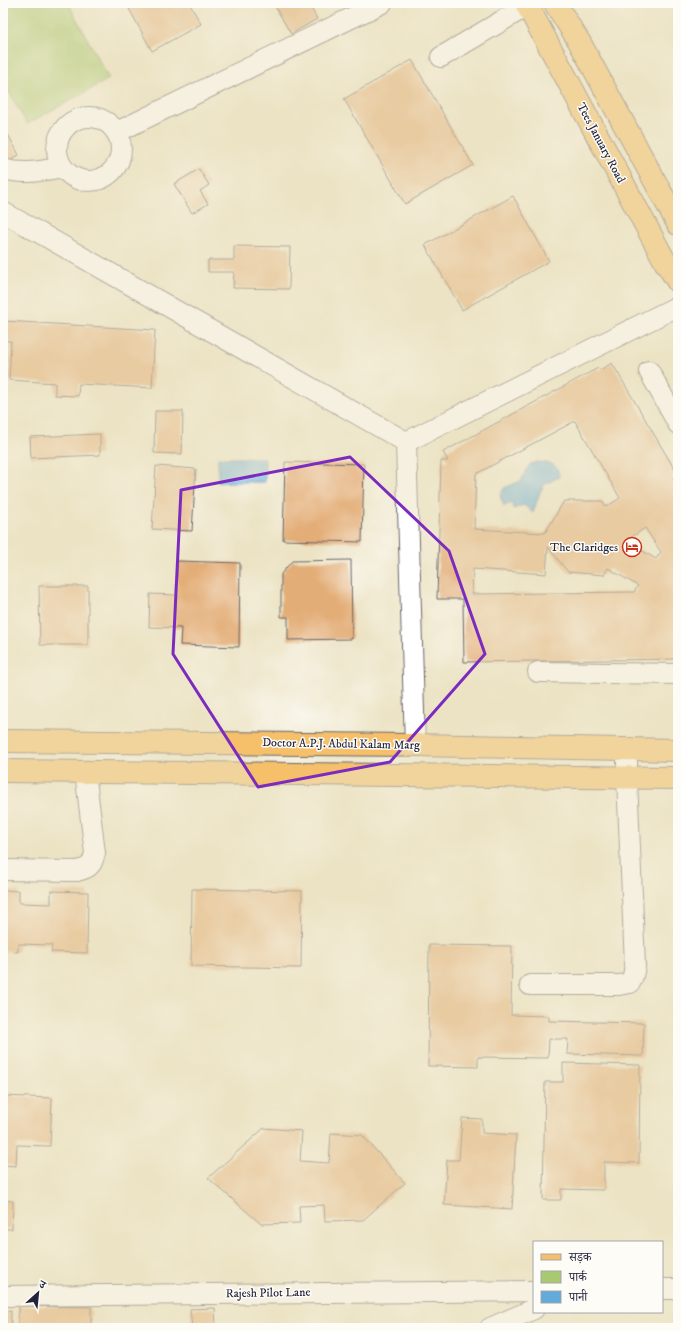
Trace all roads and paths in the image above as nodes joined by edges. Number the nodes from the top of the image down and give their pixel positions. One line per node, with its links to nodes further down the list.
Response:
1 (382, 3): 5 (street)
2 (555, 3): 9 (main road)
3 (526, 4): 4 (street); 10 (main road, Tees January Road)
4 (441, 57)
5 (117, 132): 6 (street); 6 (street)
6 (62, 166): 7 (street)
7 (3, 170)
8 (3, 212): 15 (street)
9 (678, 224)
10 (672, 260): 11 (main road, Tees January Road)
11 (678, 282)
12 (678, 306): 15 (street)
13 (649, 371): 14 (street)
14 (678, 424)
15 (406, 442): 19 (street)
16 (538, 672): 17 (street)
17 (678, 674)
18 (3, 741): 19 (main road, Doctor A.P.J. Abdul Kalam Marg)
19 (415, 745): 20 (main road, Doctor A.P.J. Abdul Kalam Marg)
20 (627, 749): 21 (main road, Doctor A.P.J. Abdul Kalam Marg); 24 (street)
21 (678, 750)
22 (3, 771): 23 (main road)
23 (85, 772): 24 (main road); 26 (street)
24 (627, 778): 25 (main road); 27 (street)
25 (678, 778)
26 (3, 870)
27 (530, 985)
28 (663, 1289): 29 (street)
29 (678, 1289)
30 (533, 1291): 31 (street, Rajesh Pilot Lane)
31 (3, 1296)
32 (533, 1309): 33 (street)
33 (490, 1328)

